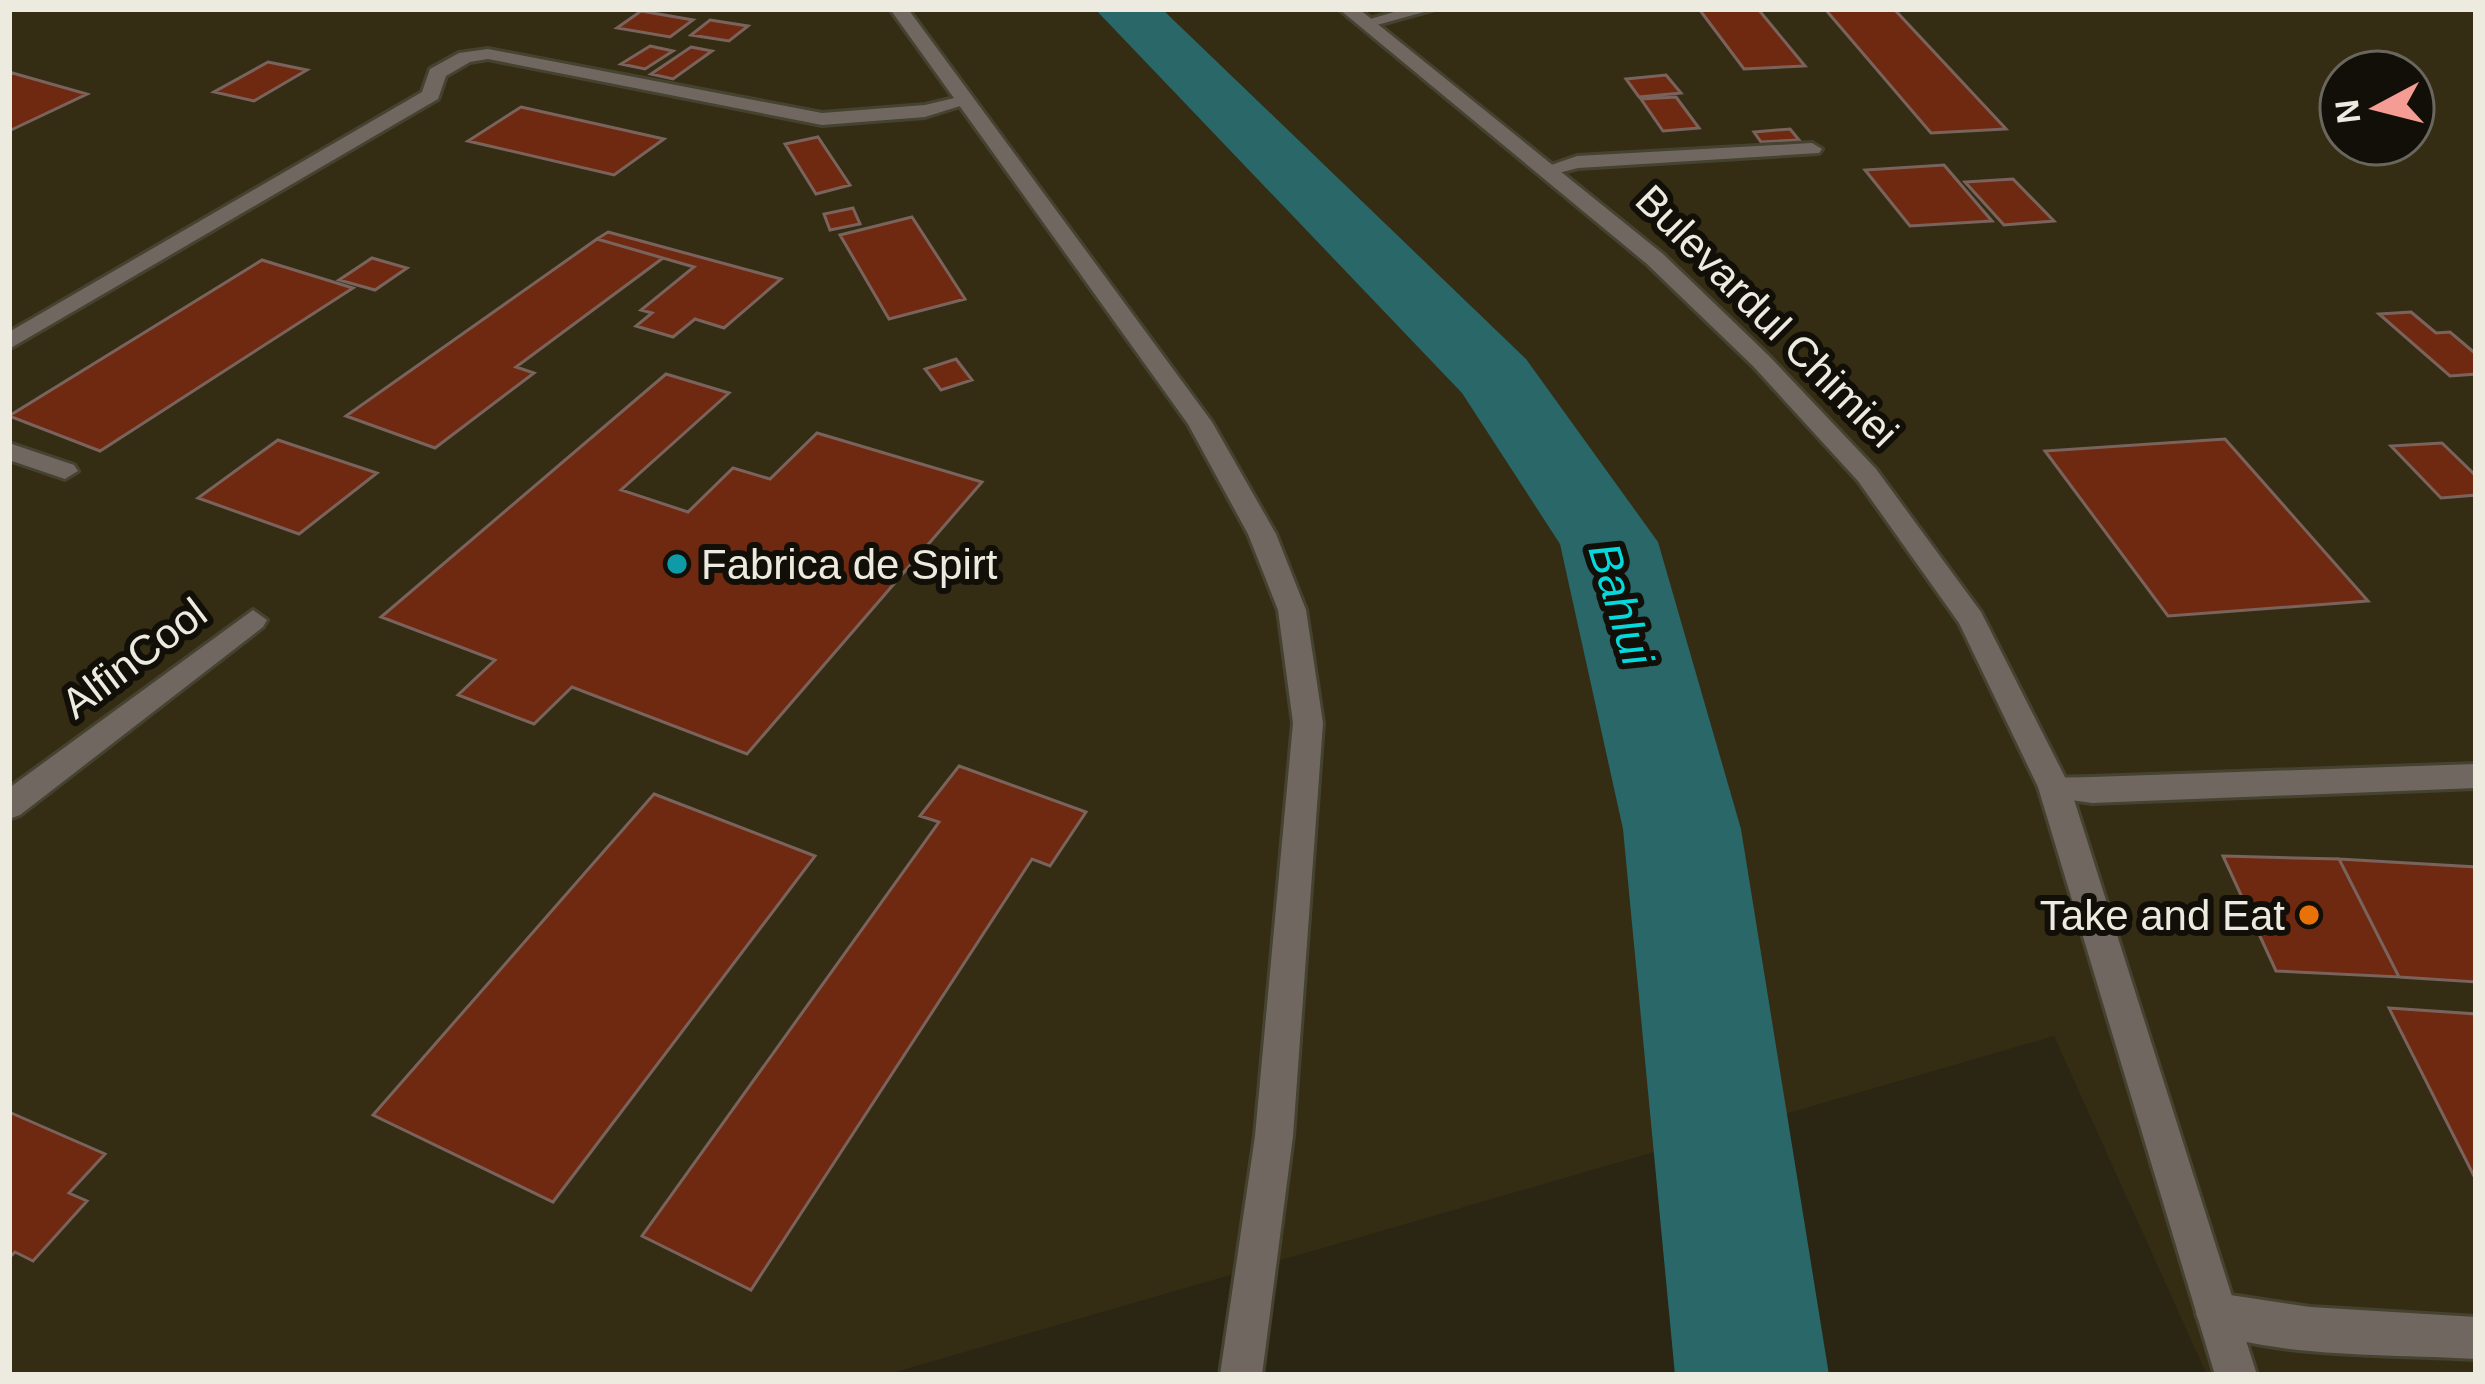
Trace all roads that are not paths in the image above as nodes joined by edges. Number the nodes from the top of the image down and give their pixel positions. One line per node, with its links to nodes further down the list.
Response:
1 (898, 9): 4 (street)
2 (1426, 9): 3 (street)
3 (1357, 16): 6 (street, Bulevardul Chimiei)
4 (963, 102): 7 (street); 16 (street)
5 (1811, 149): 6 (street)
6 (1547, 170): 12 (street, Bulevardul Chimiei)
7 (9, 342)
8 (9, 451): 9 (street)
9 (65, 471)
10 (253, 620): 13 (street, AlfinCool)
11 (2476, 776): 12 (street)
12 (2054, 787): 14 (street, Bulevardul Chimiei)
13 (9, 806)
14 (2217, 1314): 15 (street); 17 (street, Bulevardul Chimiei)
15 (2476, 1338)
16 (1241, 1375)
17 (2236, 1375)

